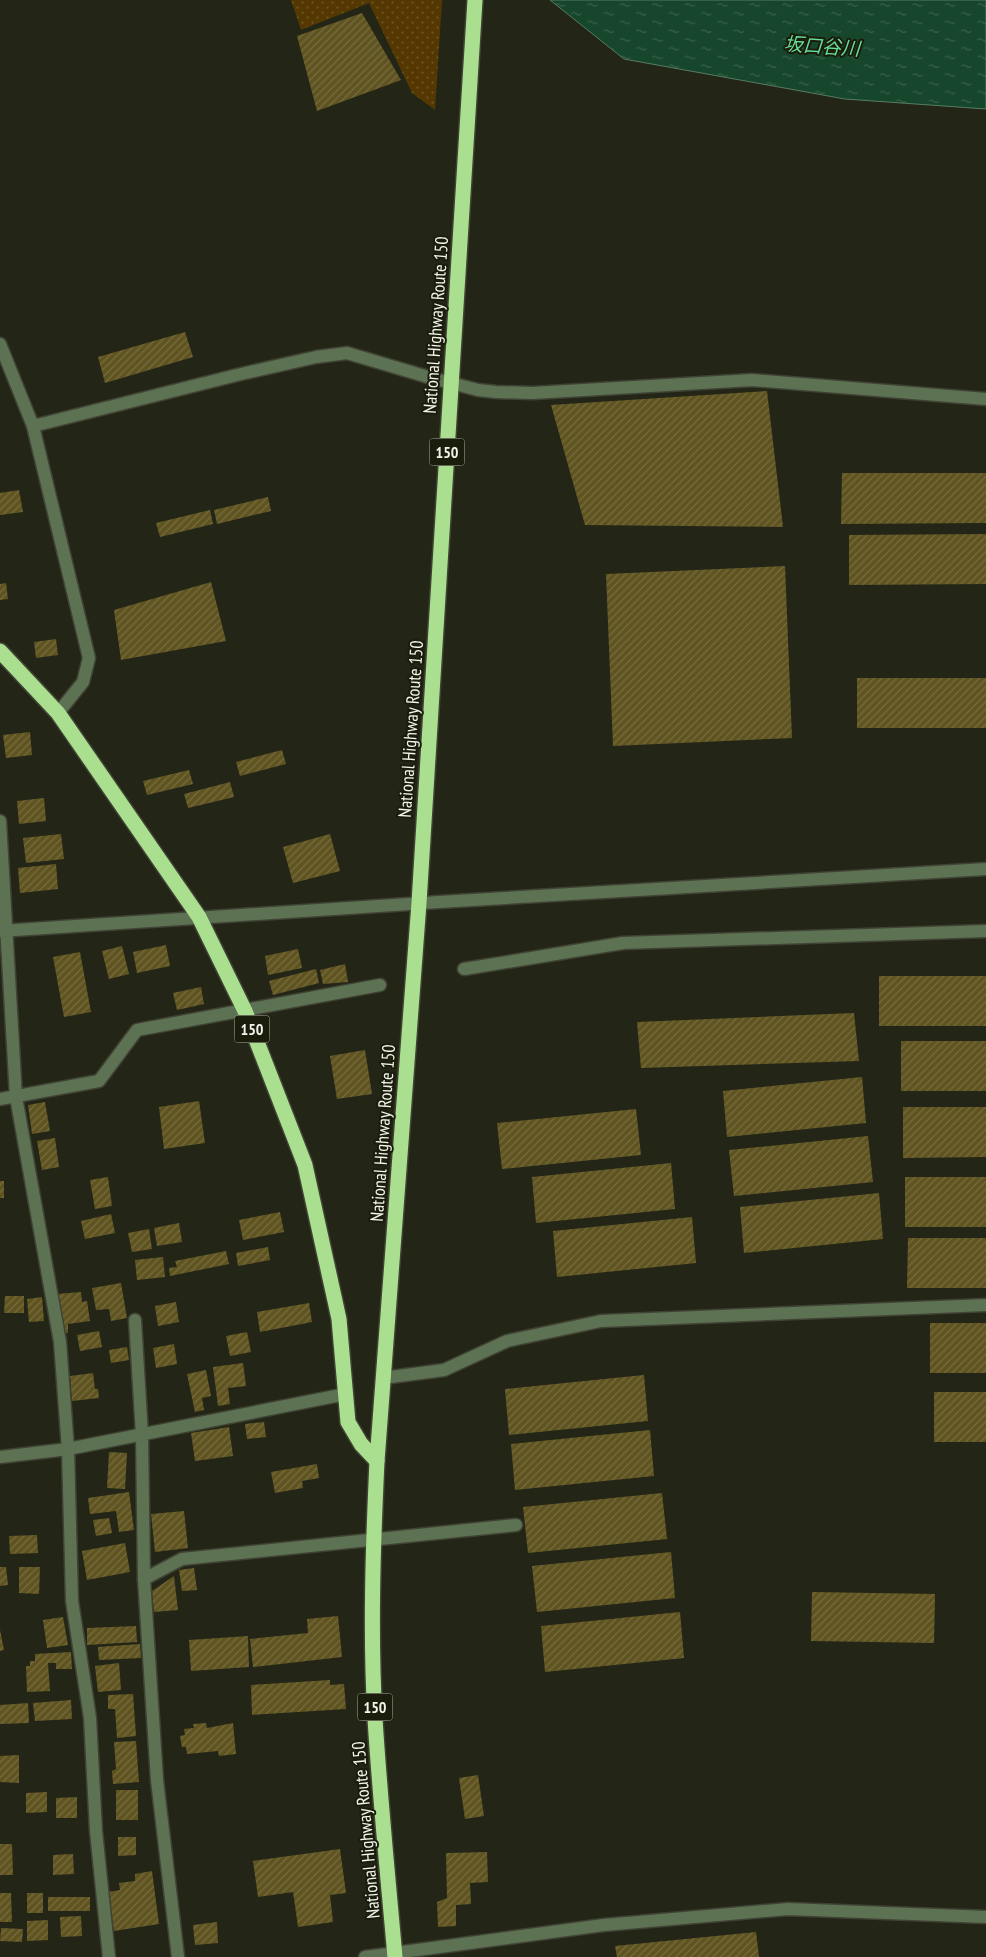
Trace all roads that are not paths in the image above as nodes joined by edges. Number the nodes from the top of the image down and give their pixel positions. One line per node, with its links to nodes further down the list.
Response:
1 (475, 0): 3 (highway, National Highway Route 150 / 150)
2 (0, 344): 5 (street)
3 (451, 382): 4 (street); 5 (street); 10 (highway, National Highway Route 150 / 150)
4 (986, 399)
5 (33, 426): 7 (street)
6 (0, 651): 7 (highway, 150)
7 (58, 713): 11 (highway, 150)
8 (0, 823): 12 (street)
9 (986, 869): 10 (street)
10 (419, 903): 11 (street); 21 (highway, National Highway Route 150 / 150)
11 (199, 917): 12 (street); 16 (highway, 150)
12 (3, 931): 17 (street)
13 (986, 931): 14 (street)
14 (464, 969)
15 (380, 985): 16 (street)
16 (245, 1011): 17 (street); 22 (highway, 150)
17 (16, 1097): 18 (street); 24 (street)
18 (0, 1098)
19 (986, 1305): 21 (street)
20 (135, 1320): 23 (street)
21 (383, 1378): 26 (highway, National Highway Route 150 / 150)
22 (346, 1394): 23 (street); 26 (highway, 150)
23 (142, 1436): 24 (street); 29 (street)
24 (68, 1449): 25 (street); 32 (street)
25 (0, 1457)
26 (377, 1461): 28 (highway, National Highway Route 150 / 150)
27 (516, 1525): 28 (street)
28 (373, 1540): 29 (street); 31 (highway, National Highway Route 150 / 150)
29 (144, 1579): 33 (street)
30 (986, 1917): 31 (street)
31 (395, 1955): 34 (street)
32 (109, 1957)
33 (178, 1957)
34 (365, 1957)

